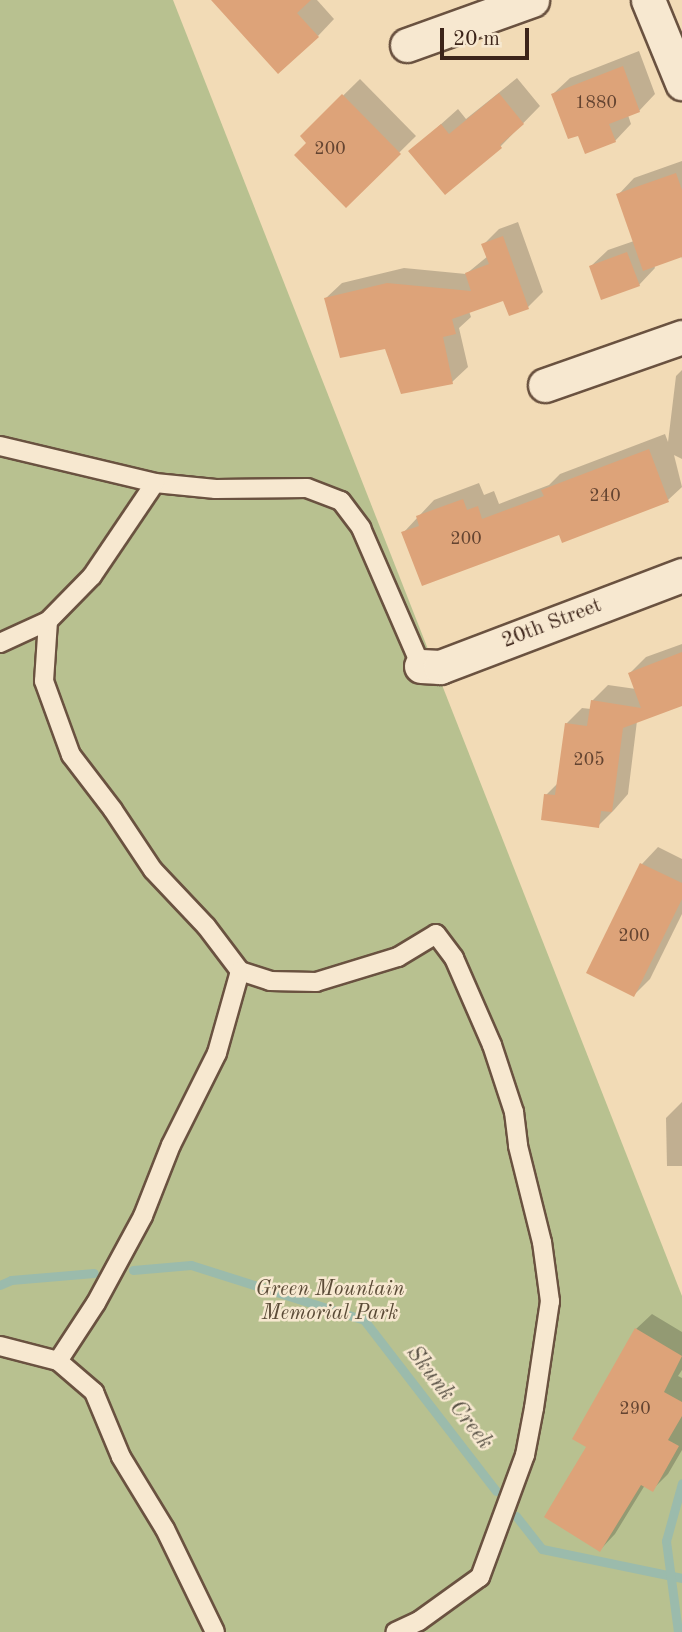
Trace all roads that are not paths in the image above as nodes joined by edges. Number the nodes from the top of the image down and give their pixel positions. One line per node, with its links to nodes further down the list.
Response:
1 (532, 0): 3 (street)
2 (649, 0): 4 (street)
3 (407, 45)
4 (682, 83)
5 (682, 337): 6 (street)
6 (545, 384)
7 (0, 446): 8 (lane)
8 (155, 483): 10 (lane); 12 (lane)
9 (682, 575): 12 (street, 20th Street)
10 (48, 621): 11 (lane); 13 (lane)
11 (0, 643)
12 (421, 666)
13 (240, 971): 15 (lane); 17 (lane)
14 (0, 1346): 15 (lane)
15 (58, 1362): 16 (lane)
16 (215, 1632)
17 (395, 1632)

